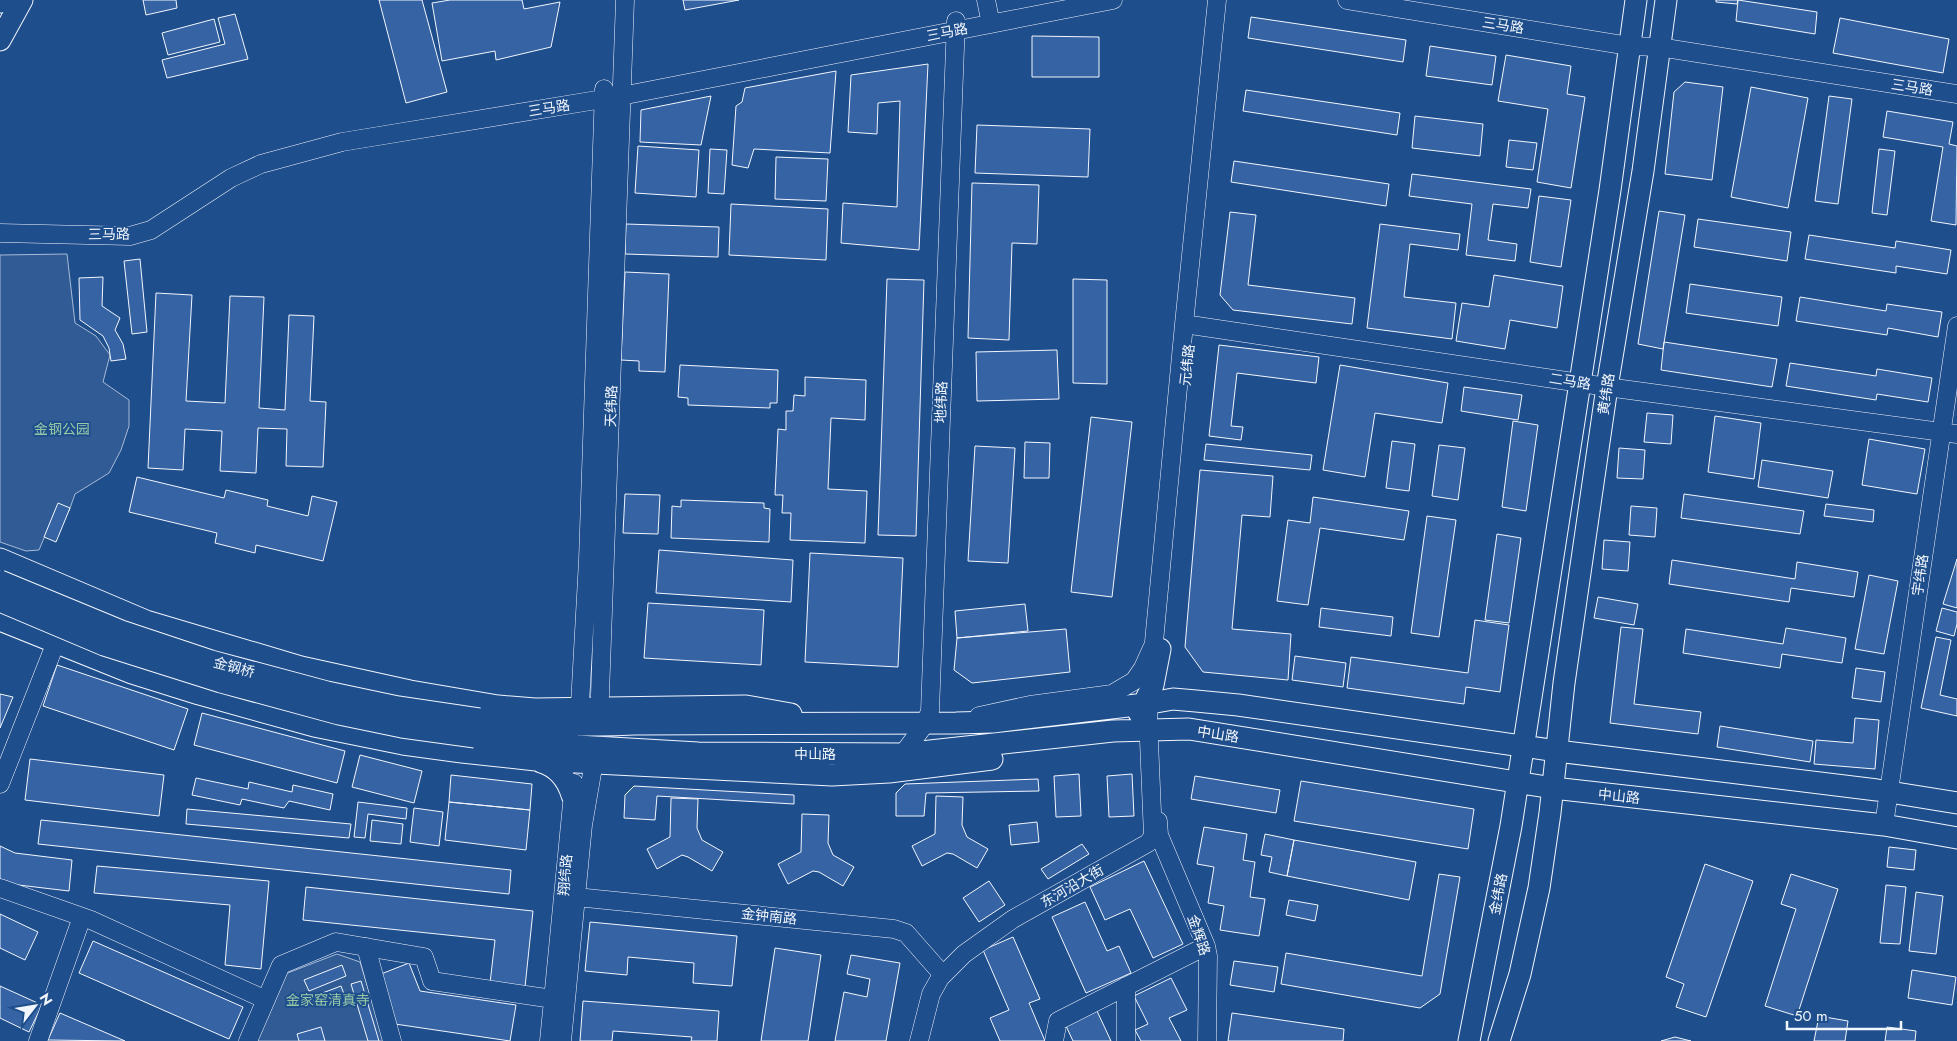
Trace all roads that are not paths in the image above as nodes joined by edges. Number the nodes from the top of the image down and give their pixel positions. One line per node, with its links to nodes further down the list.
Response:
1 (22, 0): 12 (main road)
2 (624, 0): 15 (street, 天纬路)
3 (1070, 0): 10 (street, 三马路)
4 (1112, 0): 10 (street, 三马路)
5 (1347, 0): 13 (street, 三马路)
6 (1398, 0): 13 (street, 三马路)
7 (1636, 0): 13 (main road, 黄纬路)
8 (1666, 0): 14 (main road, 黄纬路)
9 (1219, 1): 19 (street, 元纬路)
10 (989, 13): 11 (street, 三马路)
11 (956, 25): 15 (street, 三马路); 36 (street, 地纬路)
12 (0, 40)
13 (1630, 41): 14 (street, 三马路); 21 (main road, 黄纬路)
14 (1659, 48): 16 (street, 三马路); 22 (main road, 黄纬路)
15 (613, 92): 17 (street, 三马路); 18 (street, 三马路); 40 (street, 天纬路)
16 (1957, 94)
17 (0, 223)
18 (0, 233)
19 (1188, 324): 21 (street, 二马路); 31 (street, 元纬路)
20 (1957, 326): 23 (street, 宇纬路)
21 (1580, 382): 22 (street, 二马路); 41 (main road, 黄纬路)
22 (1607, 387): 23 (street, 二马路); 42 (main road, 黄纬路)
23 (1949, 433): 49 (street, 宇纬路)
24 (0, 559): 25 (main road)
25 (32, 573): 28 (main road); 29 (main road)
26 (0, 581): 37 (main road, 金钢桥, bridge)
27 (0, 601): 37 (main road, 金钢桥, bridge)
28 (146, 621): 32 (main road); 40 (main road)
29 (9, 623): 30 (main road)
30 (56, 642): 32 (main road); 47 (street)
31 (1157, 647): 33 (main road); 35 (street)
32 (132, 673): 44 (main road)
33 (1150, 701): 35 (main road); 38 (street, 东河沿大街); 39 (main road); 41 (main road)
34 (823, 723): 36 (main road); 40 (main road); 40 (main road)
35 (956, 723): 36 (main road)
36 (925, 724): 43 (street, 地纬路)
37 (477, 728): 40 (main road)
38 (1153, 730): 39 (main road, 中山路); 45 (main road); 46 (main road, 中山路); 53 (street, 东河沿大街); 60 (street, 东河沿大街)
39 (1113, 731): 43 (main road, 中山路)
40 (589, 739): 43 (main road, 中山路); 44 (main road); 45 (main road); 50 (street, 翔纬路); 50 (street)
41 (1523, 746): 42 (main road); 46 (main road, 金纬路)
42 (1556, 751): 48 (main road, 黄纬路); 49 (main road)
43 (903, 754): 45 (street, 地纬路)
44 (536, 760): 50 (main road)
45 (889, 772)
46 (1518, 783): 48 (main road, 中山路); 73 (main road, 金纬路)
47 (0, 784)
48 (1553, 788): 52 (main road, 中山路); 74 (main road)
49 (1888, 792): 51 (main road); 52 (street, 宇纬路)
50 (580, 794): 56 (street, 翔纬路); 62 (street, 翔纬路)
51 (1957, 803)
52 (1884, 825): 54 (main road, 中山路)
53 (1159, 836): 58 (street, 金辉路)
54 (1957, 838)
55 (0, 888): 57 (street)
56 (576, 897): 60 (street, 金钟南路); 68 (street, 翔纬路)
57 (82, 917): 63 (street); 64 (street)
58 (1206, 946): 61 (street); 72 (street, 金辉路)
59 (366, 947): 62 (street); 63 (street); 66 (street)
60 (943, 975): 69 (street, 东河沿大街)
61 (1126, 986): 70 (street); 71 (street)
62 (553, 999): 67 (street, 翔纬路)
63 (266, 1000): 65 (street)
64 (38, 1041)
65 (248, 1041)
66 (392, 1041)
67 (549, 1041)
68 (562, 1041)
69 (919, 1041)
70 (1054, 1041)
71 (1126, 1041)
72 (1207, 1041)
73 (1469, 1041)
74 (1499, 1041)

